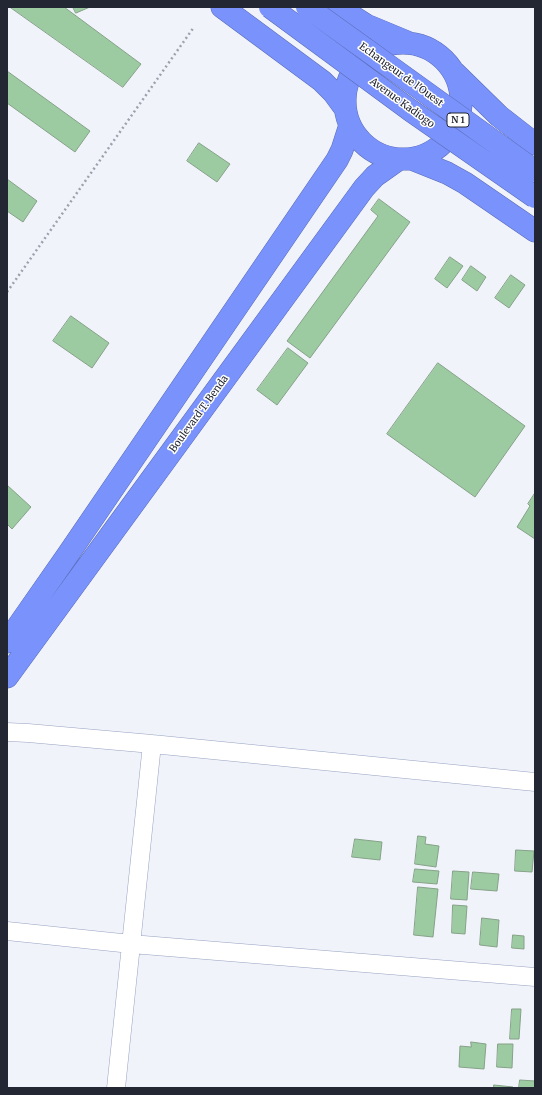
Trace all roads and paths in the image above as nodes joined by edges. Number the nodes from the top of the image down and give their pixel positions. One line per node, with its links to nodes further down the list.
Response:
1 (222, 7): 8 (highway)
2 (270, 7): 12 (highway, Avenue Kadiogo / N 1, bridge)
3 (307, 7): 11 (highway, Echangeur de l'Ouest / N 1, bridge)
4 (338, 7): 6 (highway, N 1)
5 (194, 27): 14 (path)
6 (408, 42): 7 (highway, N 1); 8 (highway, N 1)
7 (454, 72): 9 (highway, N 1); 10 (highway, N 1)
8 (347, 116): 10 (highway); 15 (highway)
9 (535, 144)
10 (406, 159): 13 (highway); 16 (highway, Boulevard T. Benda)
11 (535, 171)
12 (535, 197)
13 (535, 231)
14 (7, 292)
15 (7, 642)
16 (7, 677)
17 (7, 732): 18 (street)
18 (152, 744): 19 (street); 21 (street)
19 (535, 782)
20 (7, 931): 21 (street)
21 (131, 944): 22 (street); 23 (street)
22 (535, 976)
23 (116, 1088)

